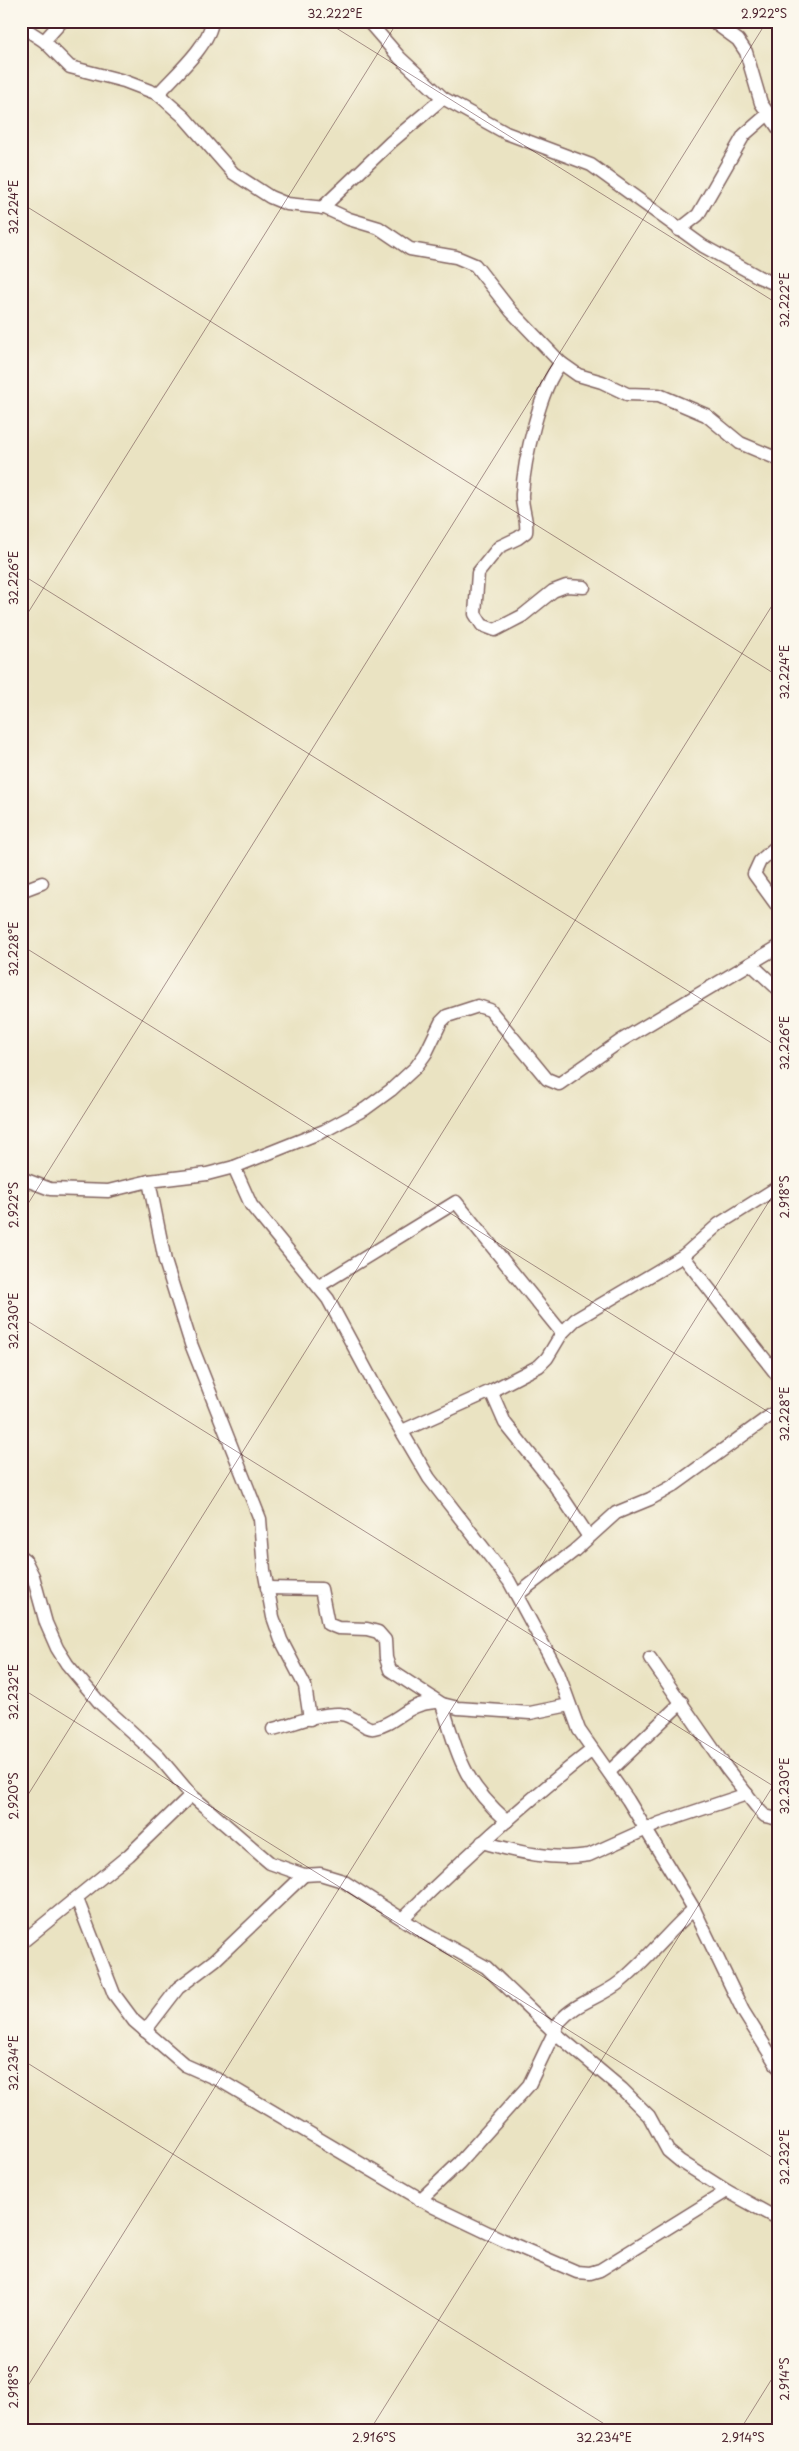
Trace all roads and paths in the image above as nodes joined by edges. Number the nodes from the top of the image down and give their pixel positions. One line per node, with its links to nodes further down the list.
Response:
1 (62, 21): 6 (street)
2 (212, 21): 7 (street)
3 (368, 21): 8 (street)
4 (712, 21): 9 (street)
5 (21, 26): 6 (street)
6 (44, 41): 7 (street)
7 (158, 94): 11 (street)
8 (443, 98): 11 (street); 12 (street)
9 (767, 114): 10 (street); 12 (street)
10 (778, 128)
11 (322, 208): 14 (street)
12 (679, 230): 13 (street)
13 (778, 285)
14 (561, 362): 15 (street); 16 (street)
15 (778, 459)
16 (584, 587)
17 (778, 845): 20 (street)
18 (42, 883): 19 (street)
19 (21, 891)
20 (778, 907)
21 (778, 948): 22 (street)
22 (751, 964): 23 (street); 24 (street)
23 (778, 989)
24 (234, 1167): 26 (street); 29 (street)
25 (21, 1178): 26 (street)
26 (149, 1181): 37 (street)
27 (778, 1186): 28 (street)
28 (683, 1256): 30 (street); 31 (street)
29 (319, 1286): 30 (street); 34 (street)
30 (562, 1333): 32 (street)
31 (778, 1376)
32 (491, 1391): 34 (street); 35 (street)
33 (778, 1410): 35 (street)
34 (402, 1431): 38 (street)
35 (589, 1538): 38 (street)
36 (21, 1557): 48 (street)
37 (266, 1588): 41 (street); 43 (street)
38 (517, 1595): 42 (street)
39 (650, 1658): 40 (street)
40 (682, 1702): 46 (street); 47 (street)
41 (440, 1703): 42 (street); 43 (street); 50 (street)
42 (569, 1705): 45 (street)
43 (310, 1720): 44 (street)
44 (273, 1730)
45 (592, 1750): 46 (street); 50 (street)
46 (609, 1772): 51 (street)
47 (747, 1794): 49 (street); 51 (street)
48 (191, 1795): 53 (street); 54 (street)
49 (778, 1820)
50 (507, 1821): 52 (street)
51 (644, 1829): 52 (street); 55 (street)
52 (482, 1842): 56 (street)
53 (304, 1875): 56 (street); 58 (street)
54 (77, 1899): 57 (street); 58 (street)
55 (694, 1909): 59 (street); 60 (street)
56 (402, 1918): 59 (street)
57 (21, 1943)
58 (145, 2031): 62 (street)
59 (554, 2032): 61 (street); 62 (street)
60 (778, 2067)
61 (727, 2191): 62 (street); 63 (street)
62 (420, 2200)
63 (778, 2218)

